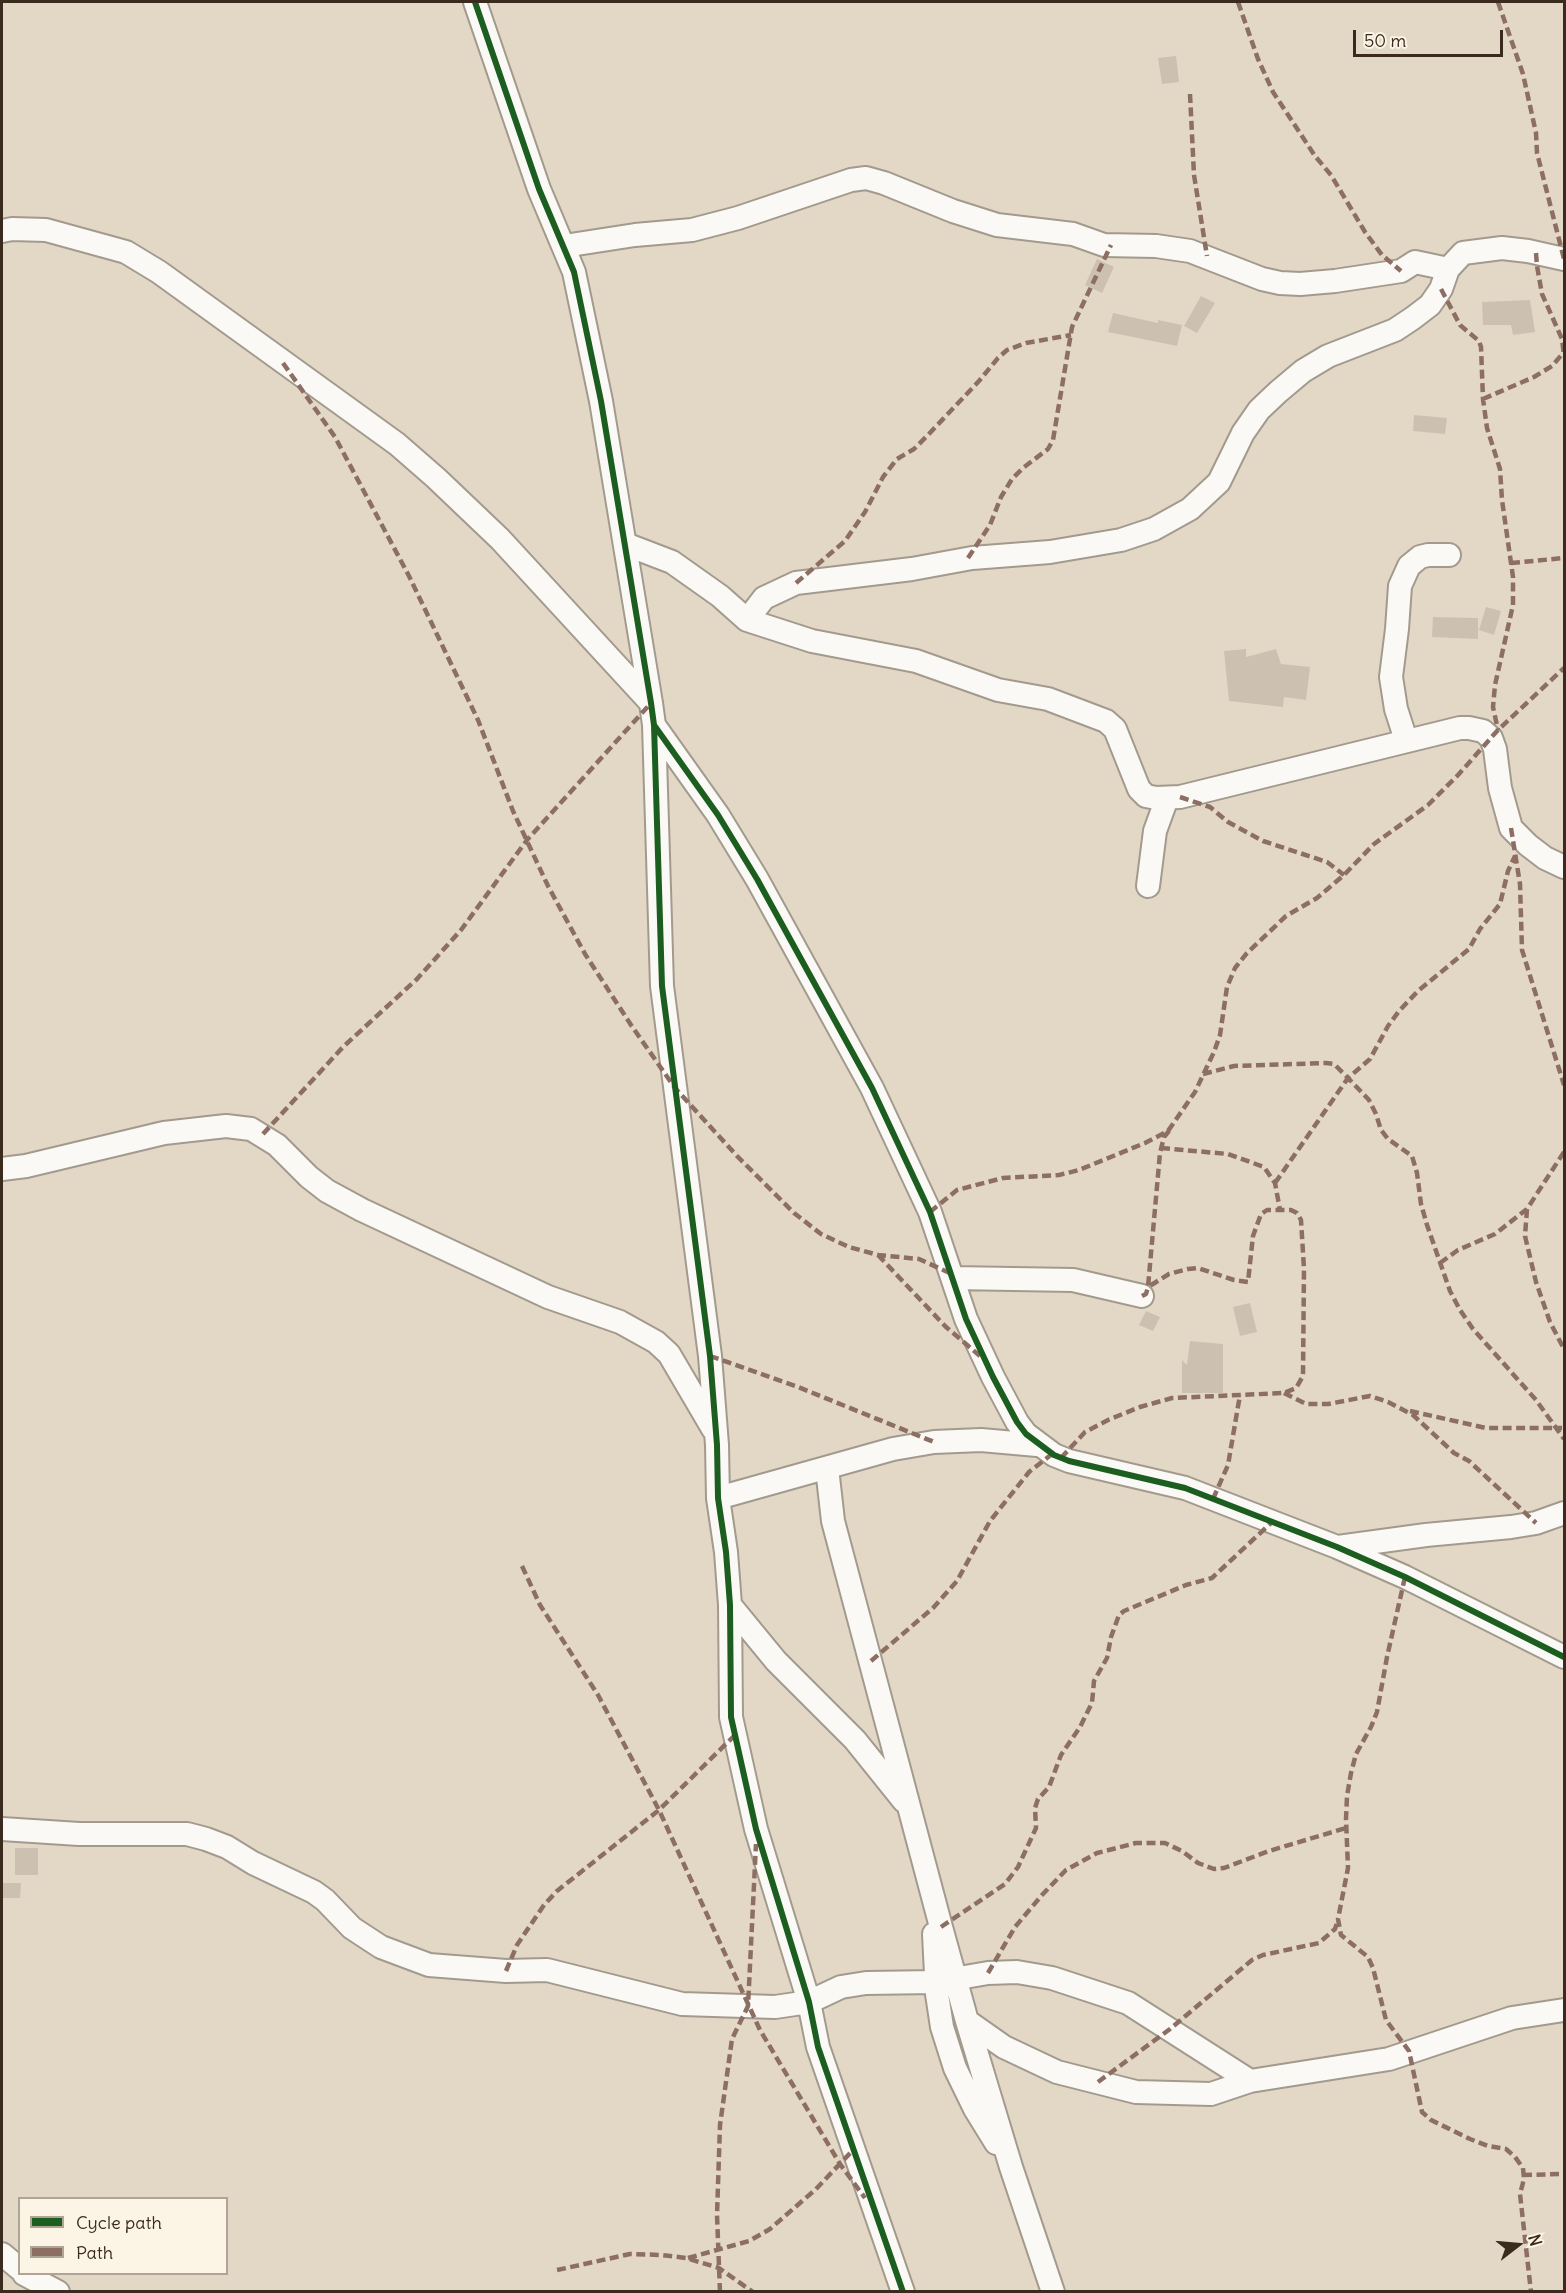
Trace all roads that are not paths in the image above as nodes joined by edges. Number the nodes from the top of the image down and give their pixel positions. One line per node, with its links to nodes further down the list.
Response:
1 (475, 2): 3 (street)
2 (2, 231): 9 (street)
3 (564, 246): 5 (street); 6 (street)
4 (1564, 259): 5 (street)
5 (1448, 269): 8 (street)
6 (625, 544): 8 (street); 9 (street)
7 (1449, 555): 11 (street)
8 (747, 620): 12 (street)
9 (651, 703): 10 (street)
10 (654, 725): 16 (street); 18 (street)
11 (1406, 740): 12 (street); 13 (street)
12 (1167, 798): 14 (street)
13 (1564, 867)
14 (1148, 886)
15 (2, 1168): 18 (street)
16 (953, 1278): 17 (street); 19 (street)
17 (1142, 1296)
18 (716, 1434): 21 (street)
19 (1037, 1445): 20 (street); 23 (street)
20 (827, 1468): 21 (street); 26 (street)
21 (718, 1498): 24 (street)
22 (1564, 1513): 23 (street)
23 (1337, 1547): 25 (street)
24 (730, 1605): 26 (street); 30 (street)
25 (1564, 1657)
26 (910, 1809): 29 (street)
27 (2, 1829): 30 (street)
28 (993, 1973): 29 (street); 32 (street); 33 (street)
29 (946, 1981): 30 (street); 32 (street); 34 (street)
30 (809, 2002): 39 (street)
31 (1564, 2010): 33 (street)
32 (965, 2015): 33 (street); 34 (street)
33 (1250, 2081)
34 (1011, 2167): 40 (street)
35 (2, 2254): 36 (street)
36 (18, 2267)
37 (26, 2275): 38 (street)
38 (58, 2292)
39 (903, 2292)
40 (1053, 2292)

